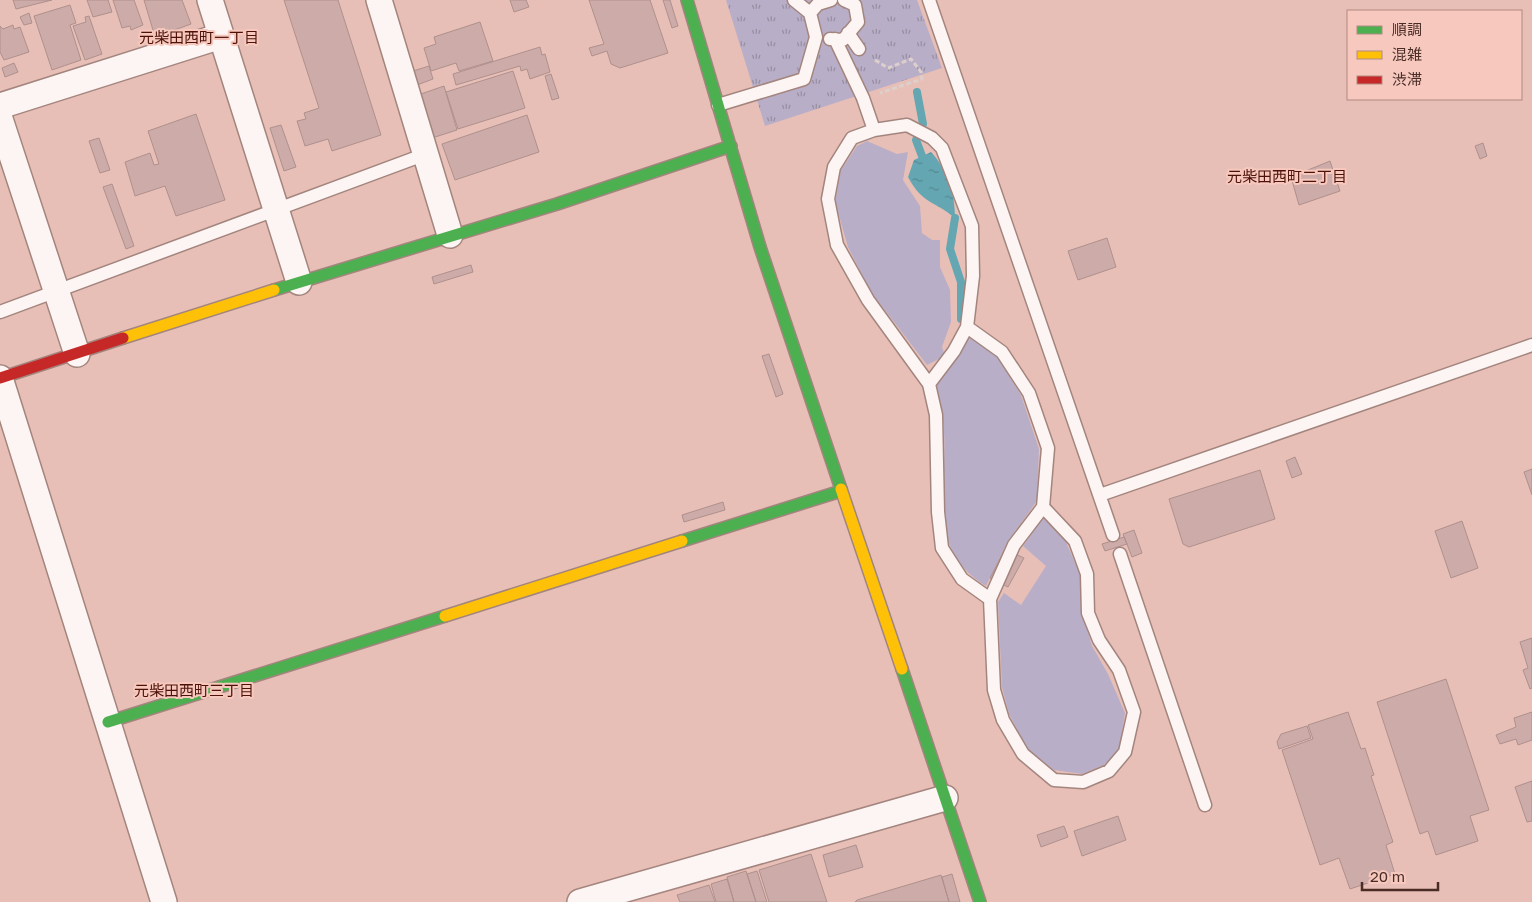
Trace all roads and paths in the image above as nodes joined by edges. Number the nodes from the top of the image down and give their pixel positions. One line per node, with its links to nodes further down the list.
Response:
1 (210, 0): 10 (street)
2 (379, 0): 20 (street)
3 (687, 0): 15 (street)
4 (794, 0): 8 (lane)
5 (831, 0): 8 (lane)
6 (846, 0): 9 (lane)
7 (929, 0): 32 (lane)
8 (810, 13): 11 (lane)
9 (848, 34): 12 (lane); 13 (lane)
10 (221, 36): 16 (street); 21 (street)
11 (816, 37): 12 (lane); 15 (lane)
12 (835, 39): 18 (lane)
13 (859, 49): 14 (path)
14 (878, 93)
15 (718, 105): 19 (street)
16 (0, 106)
17 (0, 118): 24 (street)
18 (874, 130): 26 (lane); 30 (lane)
19 (731, 146): 22 (street); 31 (street)
20 (426, 154): 21 (lane); 22 (street)
21 (276, 209): 23 (street); 24 (lane)
22 (450, 235): 23 (street)
23 (299, 282): 28 (street)
24 (57, 292): 25 (lane); 28 (street)
25 (0, 312)
26 (967, 327): 30 (lane); 33 (lane)
27 (1532, 345): 32 (lane)
28 (77, 354): 29 (street)
29 (0, 378): 37 (street)
30 (929, 384): 36 (lane)
31 (841, 491): 37 (street); 38 (street)
32 (1100, 495): 34 (lane)
33 (1043, 507): 36 (lane); 36 (lane)
34 (1113, 535)
35 (1120, 554): 39 (lane)
36 (990, 599)
37 (108, 722): 40 (street)
38 (944, 798): 41 (street); 42 (street)
39 (1205, 805)
40 (164, 902)
41 (580, 902)
42 (980, 902)

